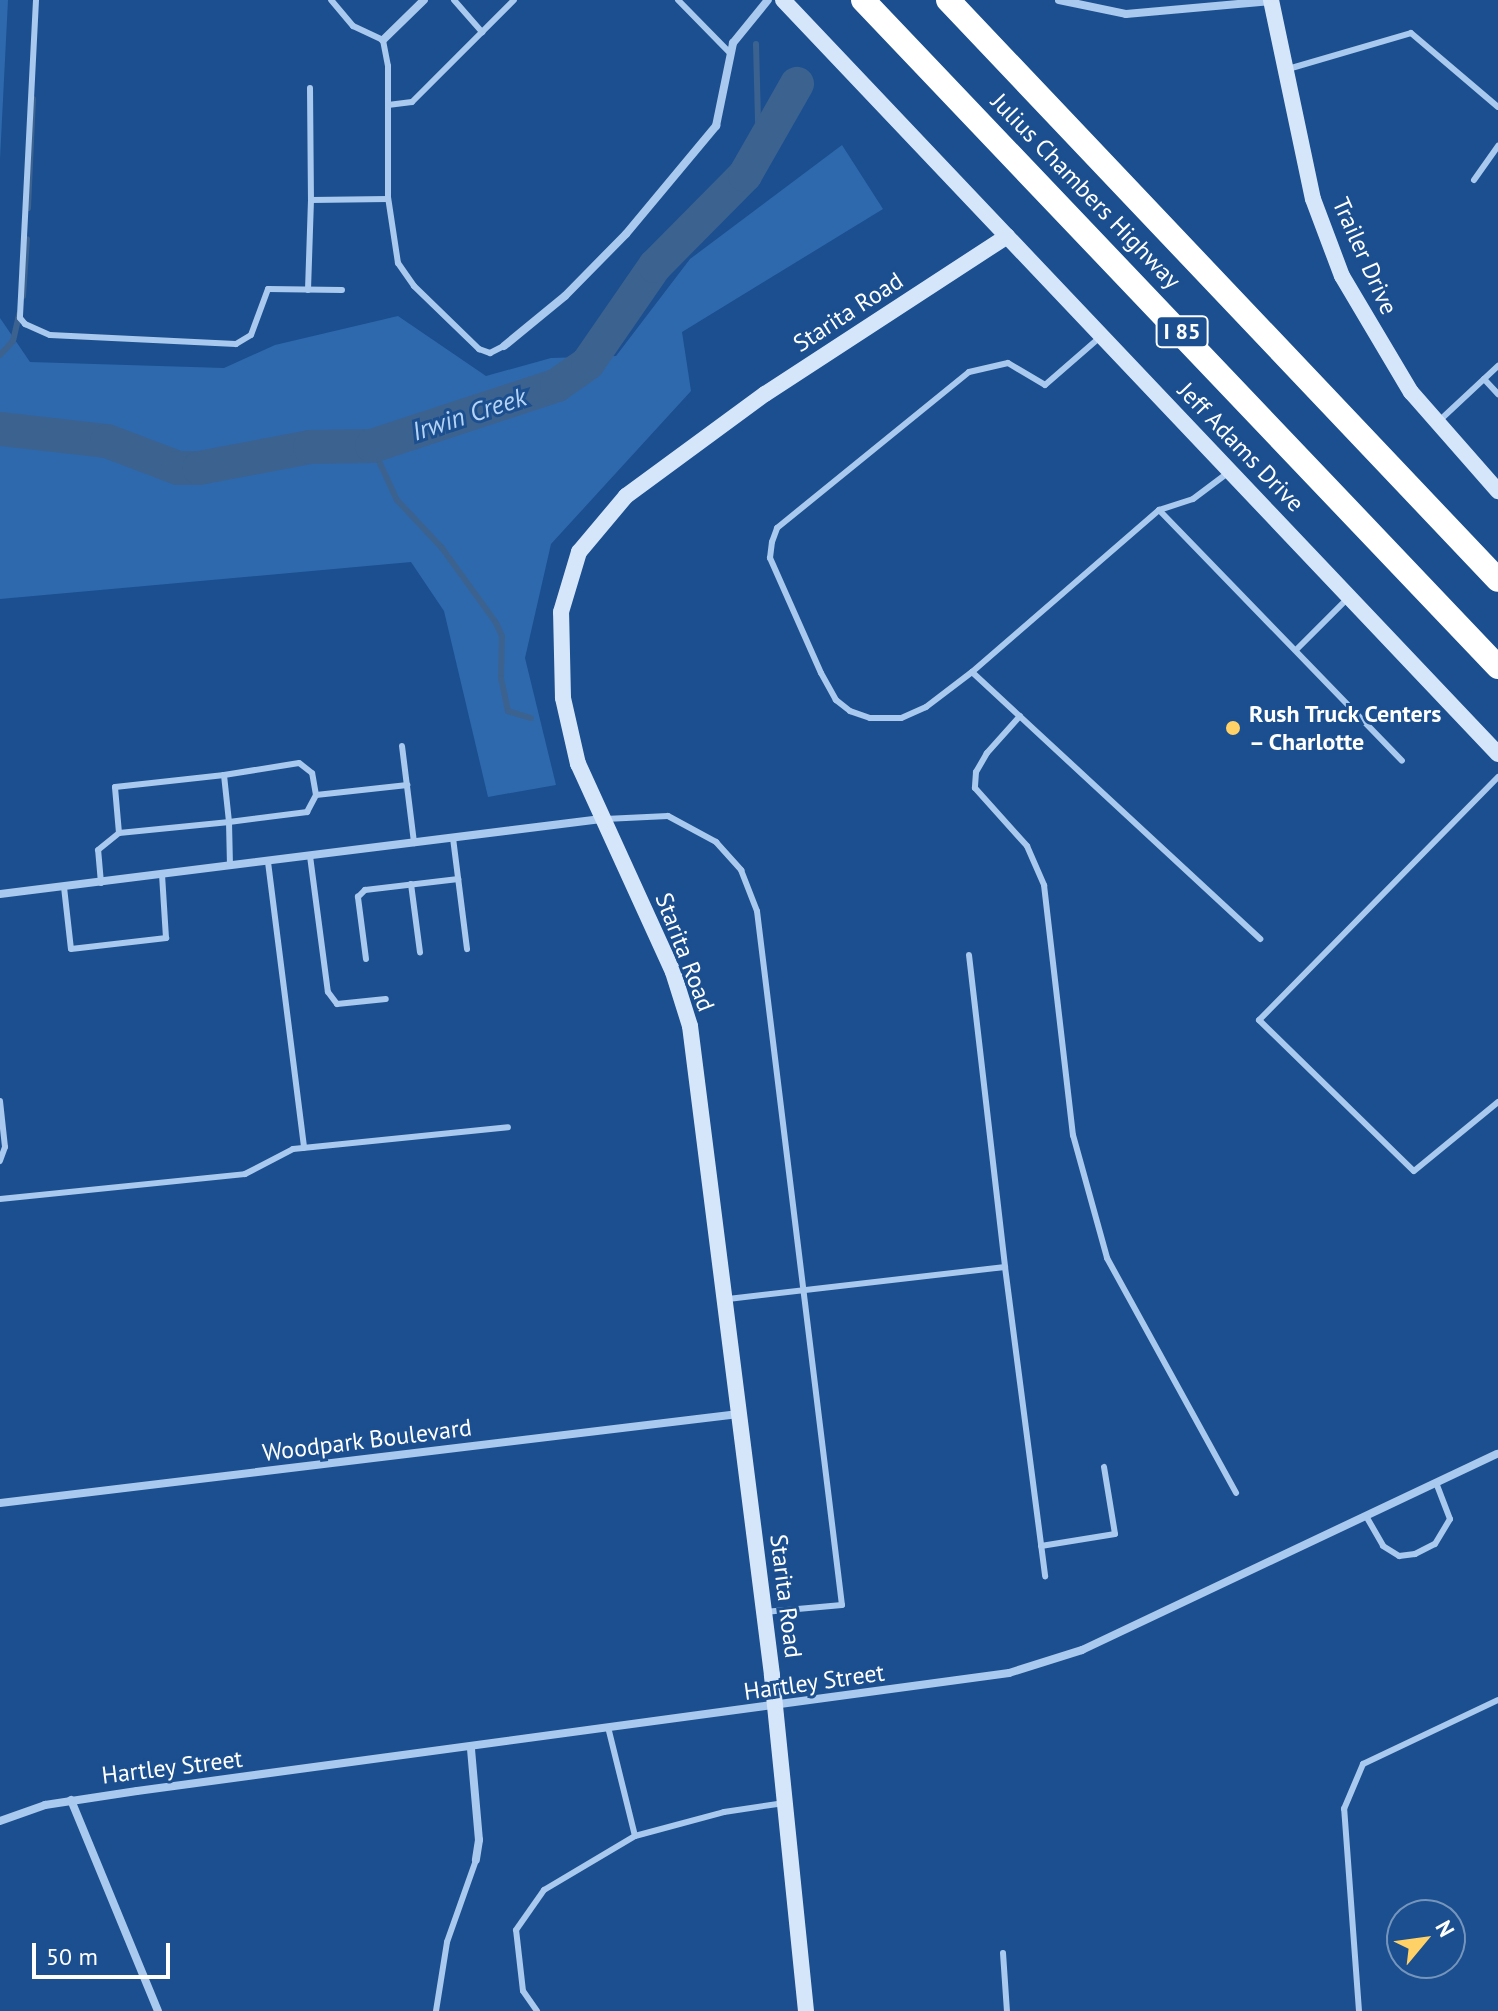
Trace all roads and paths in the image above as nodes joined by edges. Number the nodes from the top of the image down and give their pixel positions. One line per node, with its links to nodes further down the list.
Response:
1 (36, 0): 25 (lane)
2 (331, 0): 14 (lane)
3 (424, 0): 14 (street)
4 (454, 0): 13 (lane)
5 (514, 0): 13 (lane)
6 (678, 0): 15 (lane)
7 (768, 0): 15 (street)
8 (783, 0): 24 (street, Jeff Adams Drive)
9 (863, 0): 39 (highway, Julius Chambers Highway / I 85)
10 (948, 0): 36 (highway, Julius Chambers Highway / I 85)
11 (1059, 0): 12 (street)
12 (1271, 1): 16 (street, Trailer Drive)
13 (482, 32): 18 (lane)
14 (383, 40): 18 (lane)
15 (730, 53): 28 (street)
16 (1284, 70): 19 (lane); 32 (street, Trailer Drive)
17 (310, 88): 23 (lane)
18 (388, 105): 22 (lane)
19 (1498, 107)
20 (1498, 146): 21 (lane)
21 (1474, 180)
22 (388, 197): 23 (lane); 28 (lane)
23 (311, 200): 25 (lane)
24 (1007, 236): 27 (street, Jeff Adams Drive); 49 (street, Starita Road)
25 (308, 290): 26 (lane)
26 (342, 290)
27 (1102, 336): 33 (street, Jeff Adams Drive); 40 (lane)
28 (504, 346)
29 (1498, 366): 30 (lane)
30 (1484, 379): 31 (lane); 32 (lane)
31 (1498, 394)
32 (1436, 423): 34 (street, Trailer Drive)
33 (1231, 471): 35 (lane); 37 (street, Jeff Adams Drive)
34 (1498, 491)
35 (1159, 510): 38 (lane); 40 (lane)
36 (1498, 580)
37 (1350, 597): 38 (lane); 43 (street, Jeff Adams Drive)
38 (1296, 650): 44 (lane)
39 (1498, 667)
40 (972, 672): 41 (lane)
41 (1020, 716): 63 (lane); 83 (lane)
42 (402, 746): 47 (lane)
43 (1498, 754)
44 (1402, 761)
45 (224, 775): 48 (lane); 50 (lane); 51 (lane)
46 (1498, 777): 70 (lane)
47 (407, 785): 48 (lane); 53 (lane)
48 (316, 795): 50 (lane)
49 (601, 819): 52 (street); 77 (lane); 78 (street, Starita Road)
50 (229, 822): 51 (lane); 56 (lane)
51 (119, 833): 59 (lane)
52 (453, 838): 53 (street); 58 (lane)
53 (414, 843): 54 (street)
54 (310, 856): 55 (street); 68 (lane)
55 (268, 862): 56 (street); 72 (lane)
56 (230, 866): 57 (street)
57 (162, 875): 59 (street); 61 (lane)
58 (458, 879): 60 (lane); 64 (lane)
59 (101, 883): 61 (street)
60 (411, 884): 65 (lane); 67 (lane)
61 (64, 887): 62 (street)
62 (0, 894)
63 (1260, 939)
64 (467, 949)
65 (420, 952)
66 (969, 955): 76 (lane)
67 (366, 959)
68 (386, 999)
69 (0, 1101): 73 (lane)
70 (1498, 1102)
71 (508, 1127): 72 (lane)
72 (304, 1148): 75 (lane)
73 (0, 1161)
74 (0, 1187): 75 (lane)
75 (1, 1199)
76 (1005, 1267): 77 (lane); 86 (lane)
77 (806, 1290): 78 (lane); 88 (lane)
78 (724, 1300): 79 (street, Starita Road)
79 (739, 1414): 84 (street, Woodpark Boulevard); 88 (street, Starita Road)
80 (1497, 1454): 82 (street, Hartley Street)
81 (1104, 1467): 86 (lane)
82 (1436, 1483): 85 (street, Hartley Street); 85 (lane)
83 (1236, 1493)
84 (0, 1503)
85 (1366, 1516): 90 (street, Hartley Street)
86 (1041, 1546): 87 (lane)
87 (1045, 1576)
88 (764, 1612): 90 (street, Starita Road)
89 (1498, 1700): 104 (lane)
90 (772, 1706): 91 (street, Hartley Street); 94 (street, Starita Road)
91 (609, 1731): 92 (street, Hartley Street); 96 (lane)
92 (471, 1749): 93 (street, Hartley Street); 97 (street)
93 (71, 1800): 95 (street, Hartley Street); 99 (street)
94 (784, 1803): 96 (lane); 102 (street, Starita Road)
95 (0, 1821)
96 (635, 1836): 101 (lane)
97 (476, 1860): 100 (lane)
98 (1003, 1953): 103 (lane)
99 (158, 2011)
100 (436, 2011)
101 (537, 2011)
102 (806, 2011)
103 (1007, 2011)
104 (1359, 2011)

